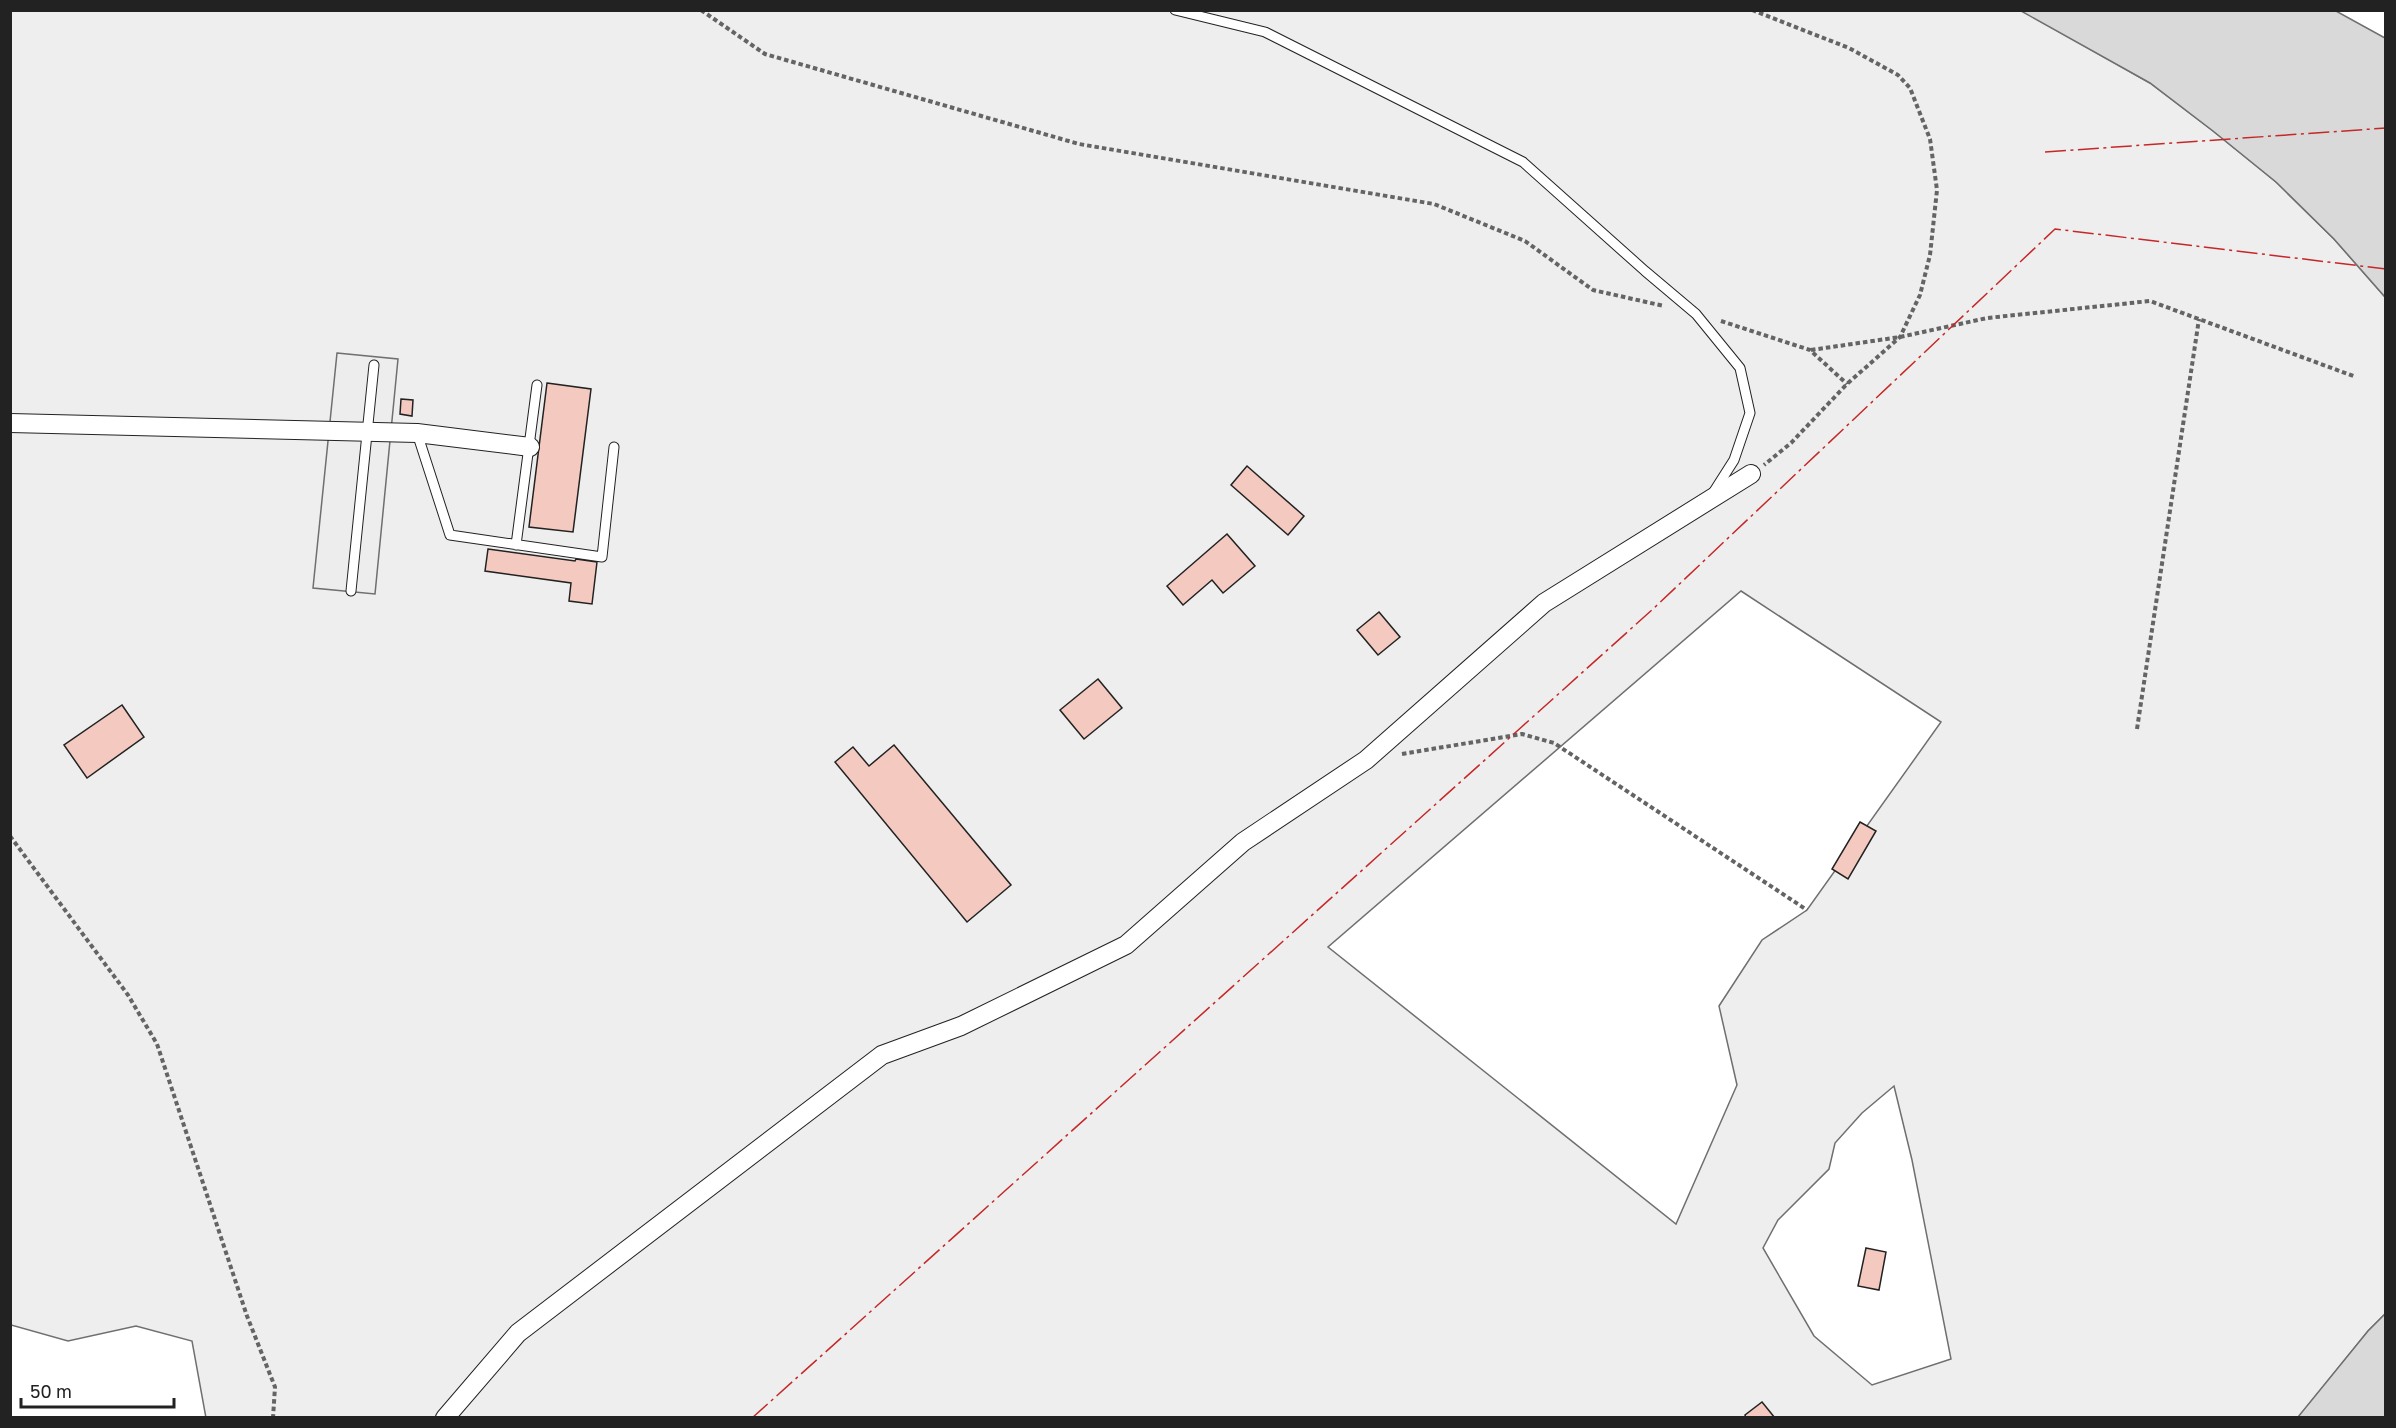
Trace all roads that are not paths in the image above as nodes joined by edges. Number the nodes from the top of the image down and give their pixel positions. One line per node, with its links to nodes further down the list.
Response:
1 (1175, 10): 10 (lane)
2 (374, 365): 5 (lane)
3 (537, 386): 7 (lane)
4 (10, 423): 5 (street)
5 (367, 431): 6 (street); 12 (lane)
6 (417, 433): 7 (street); 11 (lane)
7 (530, 447): 11 (lane)
8 (614, 447): 11 (lane)
9 (1751, 474): 10 (street)
10 (1707, 503): 13 (street)
11 (516, 545)
12 (351, 591)
13 (445, 1418)

